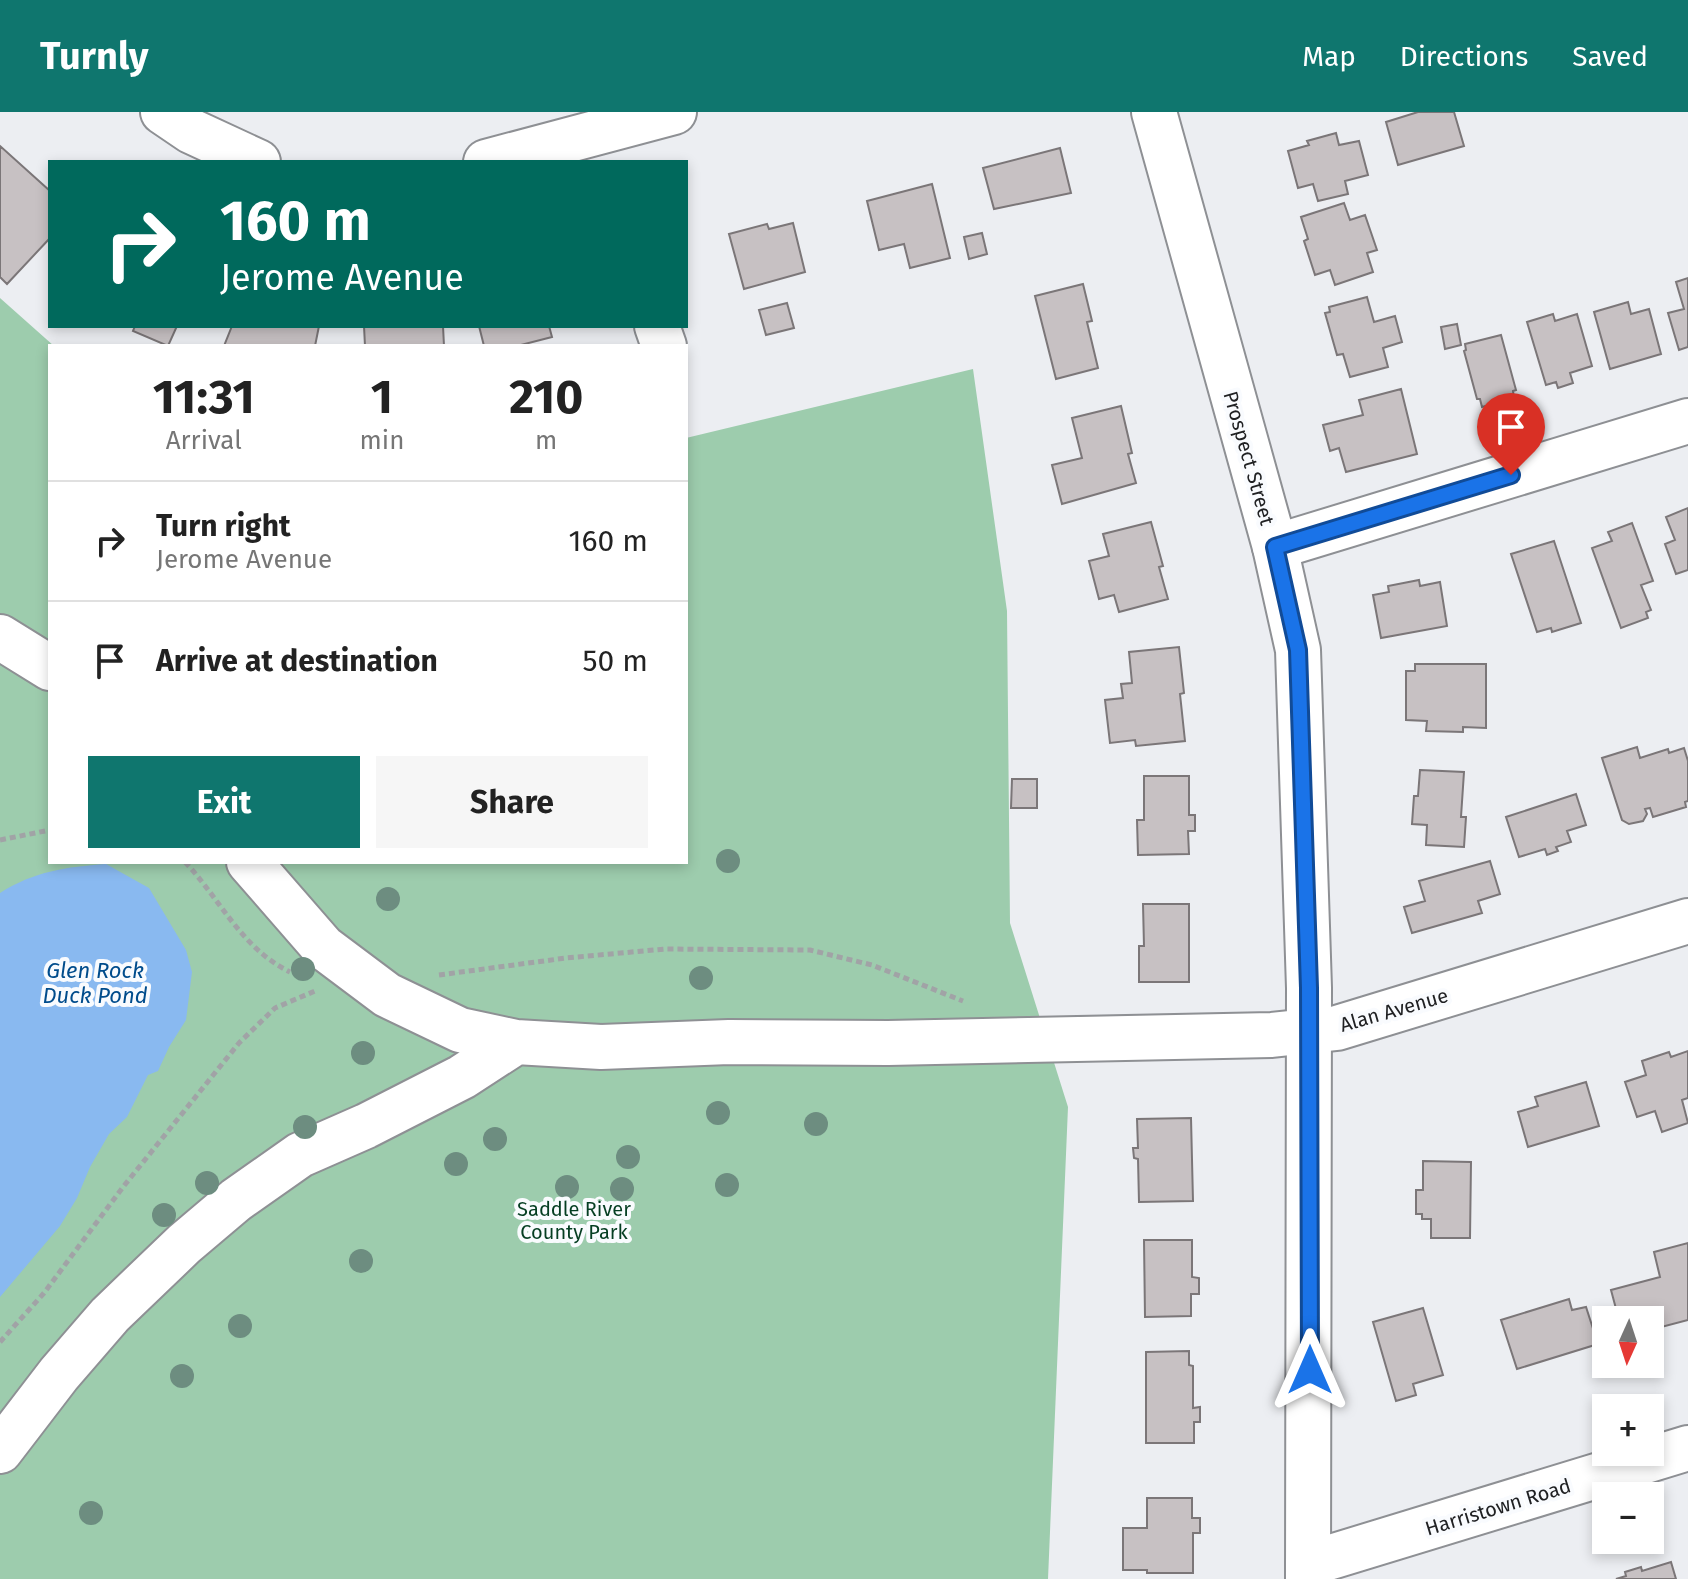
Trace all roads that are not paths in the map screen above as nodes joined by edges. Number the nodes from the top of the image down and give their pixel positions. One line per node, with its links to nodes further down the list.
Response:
1 (163, 112): 5 (street)
2 (674, 112): 4 (street)
3 (1154, 112): 8 (street, Prospect Street)
4 (600, 148): 6 (street)
5 (254, 160)
6 (502, 160)
7 (1688, 421): 8 (street)
8 (1275, 547): 13 (street, Prospect Street)
9 (0, 637): 10 (street)
10 (48, 667)
11 (251, 864): 14 (street, Alan Avenue)
12 (1688, 921): 13 (street, Alan Avenue)
13 (1308, 1031): 14 (street, Alan Avenue); 17 (street, Prospect Street)
14 (516, 1042): 16 (street)
15 (1688, 1448): 17 (street, Harristown Road)
16 (0, 1451)
17 (1308, 1572)

